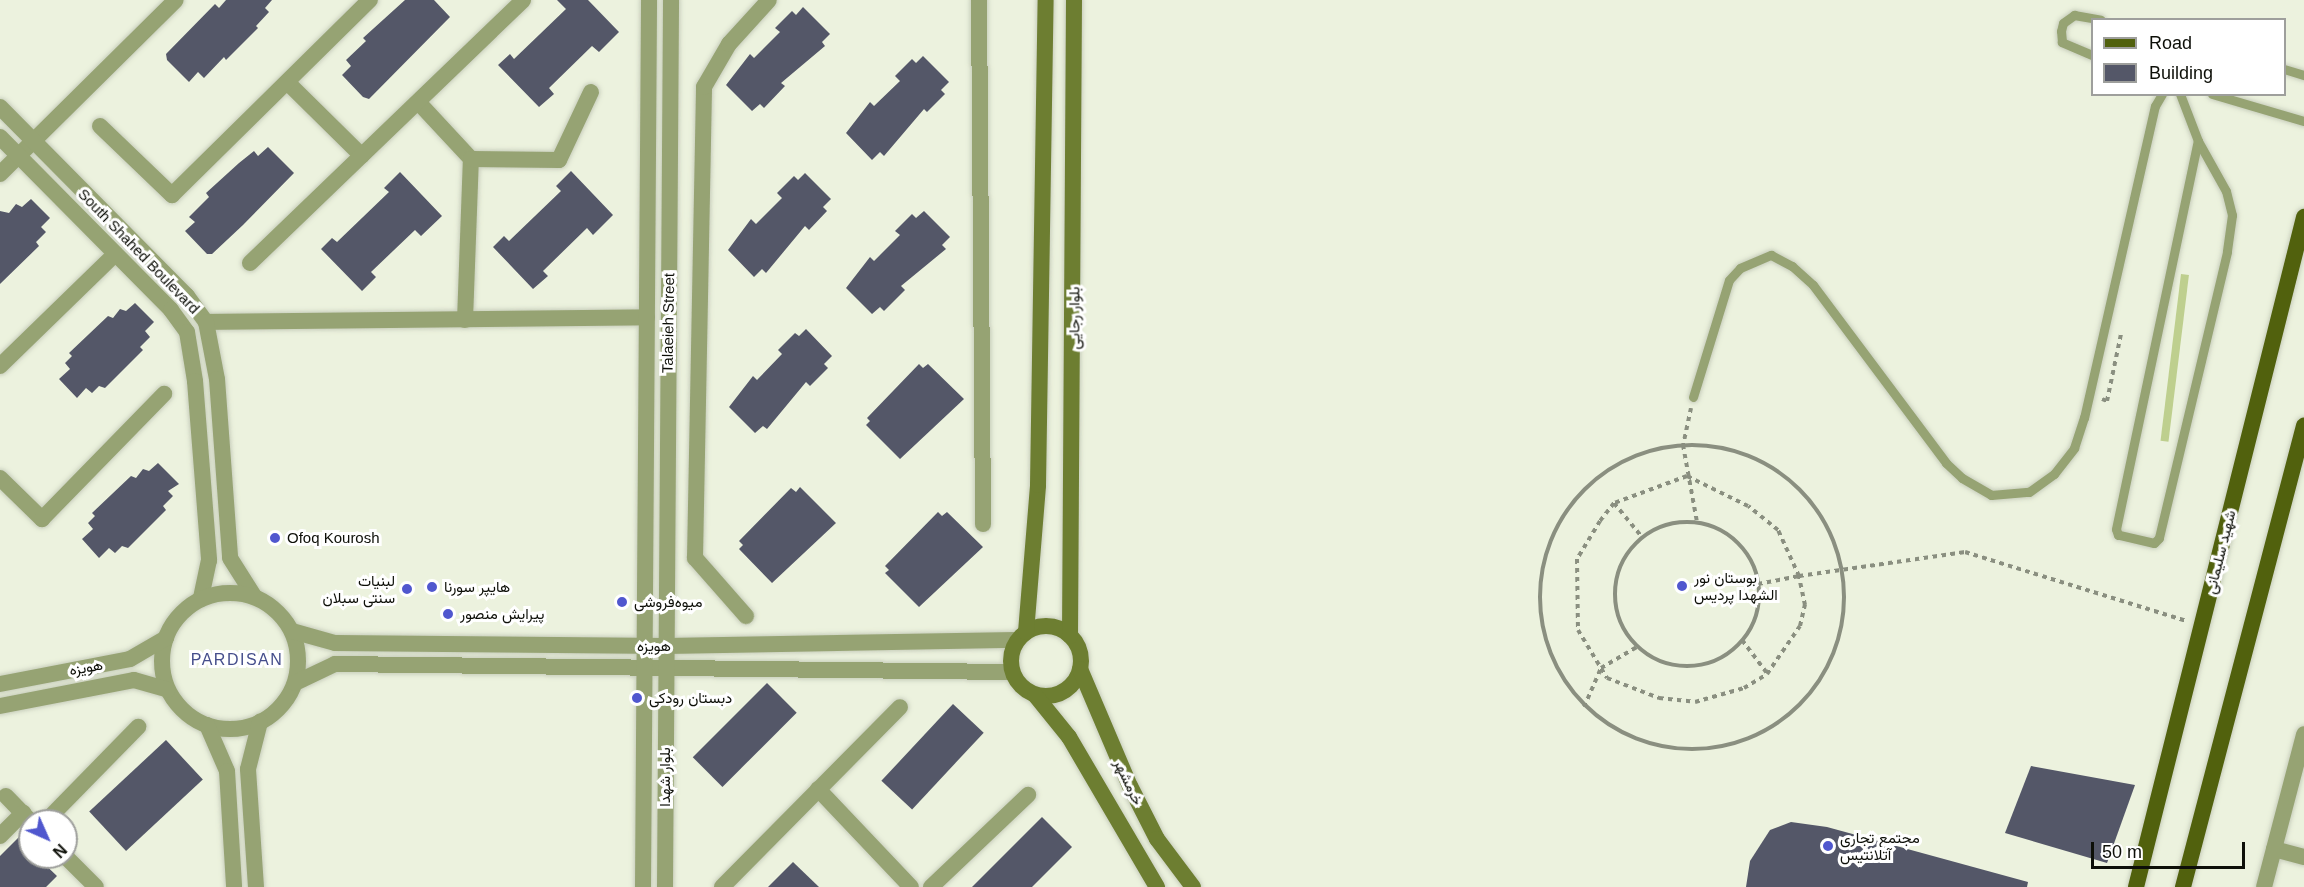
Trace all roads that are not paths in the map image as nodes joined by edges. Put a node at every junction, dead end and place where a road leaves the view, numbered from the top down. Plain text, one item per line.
1 (176, 0) edge
2 (370, 0) edge
3 (649, 0) edge
4 (671, 0) edge
5 (769, 0) edge
6 (979, 0) edge
7 (1046, 0) edge
8 (1074, 0) edge
9 (521, 1) edge
10 (2091, 18) edge
11 (2091, 55) edge
12 (2286, 70) edge
13 (2304, 75) edge
14 (287, 82) junction
15 (591, 92) dead end
16 (2161, 96) edge
17 (2181, 96) edge
18 (2219, 96) edge
19 (419, 103) junction
20 (0, 107) edge
21 (2304, 121) edge
22 (99, 126) dead end
23 (0, 137) edge
24 (33, 141) junction
25 (2199, 141) junction
26 (18, 156) junction
27 (362, 156) junction
28 (471, 159) junction
29 (0, 174) edge
30 (2304, 217) edge
31 (115, 254) junction
32 (250, 263) dead end
33 (668, 315) junction
34 (647, 317) junction
35 (465, 320) junction
36 (206, 322) junction
37 (0, 366) edge
38 (164, 394) dead end
39 (1693, 397) road end
40 (2304, 426) edge
41 (1, 481) edge
42 (983, 524) dead end
43 (254, 596) junction
44 (201, 599) junction
45 (645, 612) junction
46 (666, 615) junction
47 (746, 616) dead end
48 (292, 631) junction
49 (1022, 636) junction
50 (1070, 636) junction
51 (166, 638) junction
52 (645, 646) junction
53 (666, 646) junction
54 (644, 667) junction
55 (666, 667) junction
56 (1080, 669) junction
57 (1012, 672) junction
58 (295, 683) junction
59 (0, 684) edge
60 (168, 690) junction
61 (645, 692) junction
62 (665, 692) junction
63 (1035, 695) junction
64 (0, 706) edge
65 (900, 707) dead end
66 (260, 722) junction
67 (207, 725) junction
68 (138, 727) dead end
69 (2304, 735) edge
70 (818, 789) junction
71 (1028, 795) dead end
72 (6, 796) dead end
73 (19, 809) edge
74 (58, 809) edge
75 (18, 823) edge
76 (0, 836) edge
77 (2274, 849) junction
78 (2304, 857) edge
79 (78, 868) edge
80 (2136, 885) edge
81 (96, 887) edge
82 (234, 887) edge
83 (256, 887) edge
84 (643, 887) edge
85 (665, 887) edge
86 (722, 887) edge
87 (911, 887) edge
88 (931, 887) edge
89 (1158, 887) edge
90 (1192, 887) edge
91 (2184, 887) edge
92 (2264, 887) edge

1 - 24 street
2 - 14 street
3 - 34 street, Talaeieh Street
4 - 33 street, Talaeieh Street
5 - 47 street
6 - 42 street
7 - 49 main road
8 - 50 main road, بلوار رجایی
9 - 19 street
10 - 11 lane
12 - 13 lane
14 - 22 street
14 - 27 street
15 - 28 street
16 - 39 lane
17 - 25 lane
18 - 21 lane
19 - 27 street
19 - 28 street
20 - 24 street, South Shahed Boulevard
23 - 26 street, South Shahed Boulevard
24 - 26 street
24 - 36 street, South Shahed Boulevard
25 - 25 lane
26 - 29 street
26 - 31 street, South Shahed Boulevard
27 - 32 street
28 - 35 street
30 - 80 main road, شهید سلیمانی
31 - 37 street
31 - 44 street, South Shahed Boulevard
33 - 34 street
33 - 46 street, Talaeieh Street
34 - 35 street
34 - 45 street, Talaeieh Street
35 - 36 street
36 - 43 street, South Shahed Boulevard
38 - 41 street
40 - 91 main road
43 - 44 street
43 - 48 street
44 - 51 street
45 - 46 street
45 - 52 street, Talaeieh Street
46 - 53 street, Talaeieh Street
48 - 52 street, هویزه
48 - 58 street
49 - 50 main road
49 - 53 street, هویزه
49 - 57 main road
50 - 56 main road
51 - 59 street, هویزه
51 - 60 street
52 - 53 street, هویزه
52 - 54 street, Talaeieh Street
53 - 55 street, Talaeieh Street
54 - 55 street, هویزه
54 - 58 street, هویزه
54 - 61 street, بلوار شهدا
55 - 57 street, هویزه
55 - 62 street, بلوار شهدا
56 - 63 main road
56 - 90 main road, خرمشهر
57 - 63 main road
58 - 66 street
60 - 64 street, هویزه
60 - 67 street
61 - 62 street
61 - 84 street, بلوار شهدا
62 - 85 street, بلوار شهدا
63 - 89 main road, خرمشهر
65 - 70 street
66 - 67 street
66 - 83 street
67 - 82 street
68 - 74 street
69 - 77 street
70 - 86 street
70 - 87 street
71 - 88 street
72 - 73 street
75 - 76 street
77 - 78 street
77 - 92 street
79 - 81 street

